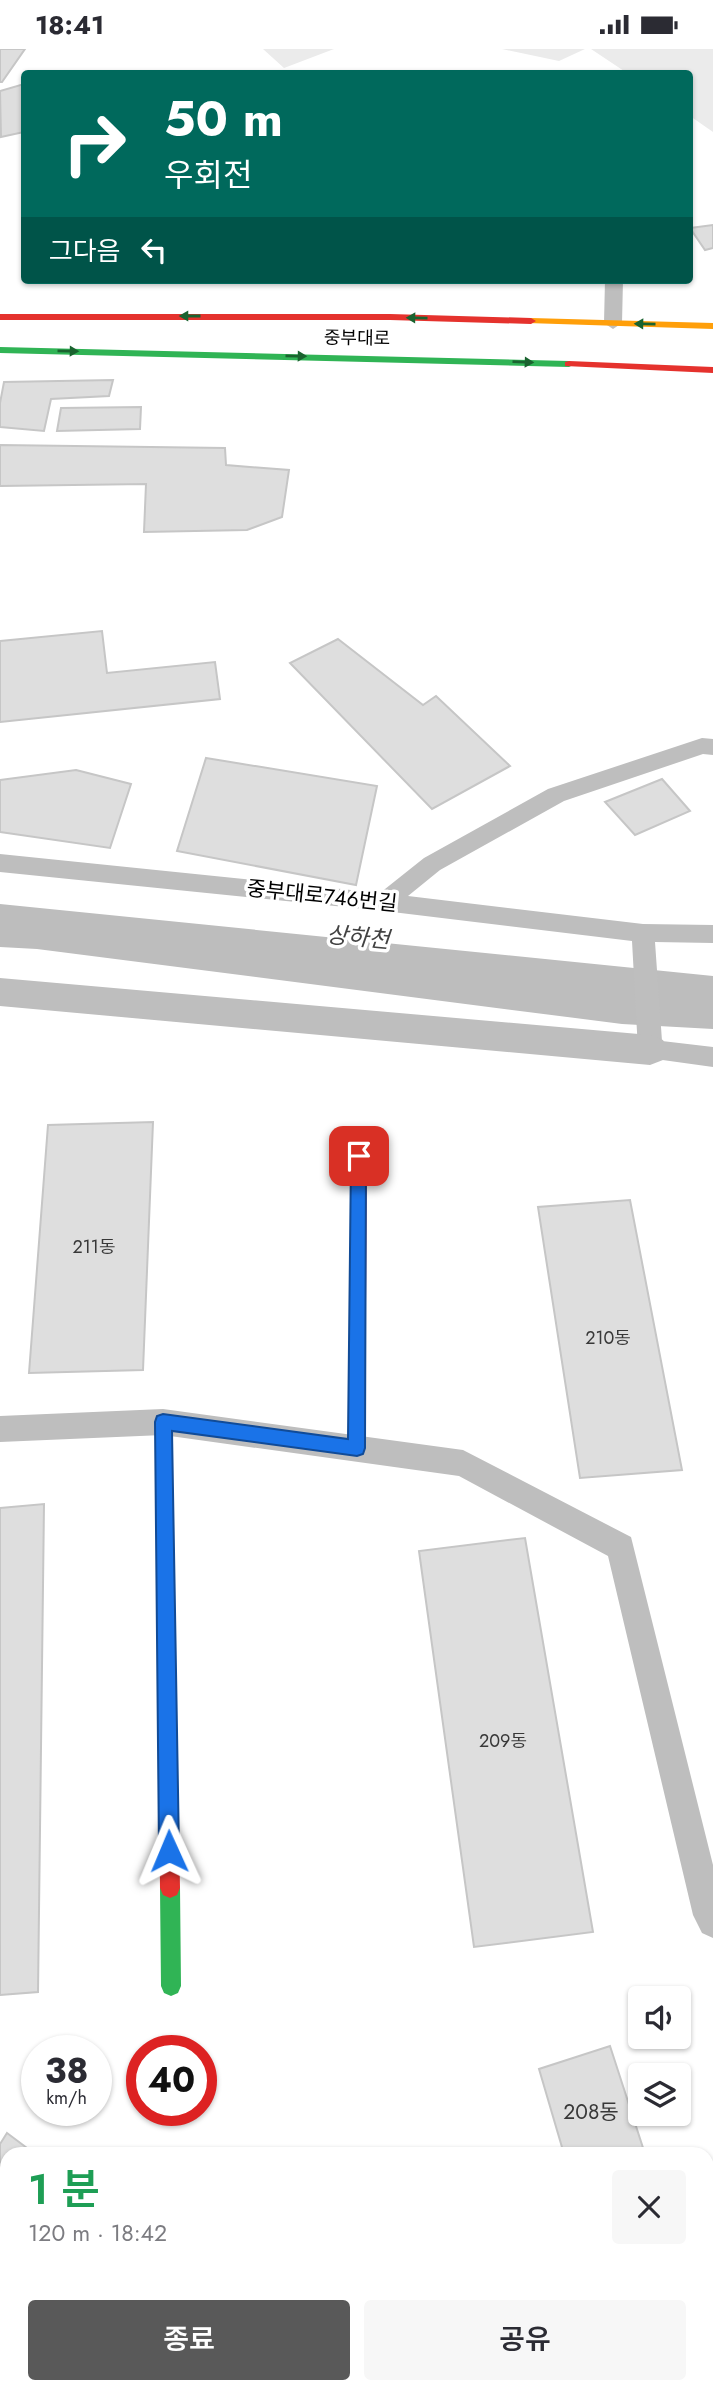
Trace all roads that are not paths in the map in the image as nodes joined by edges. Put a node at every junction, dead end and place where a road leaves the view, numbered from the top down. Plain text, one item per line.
1 (614, 284) edge
2 (0, 317) edge
3 (613, 323) junction
4 (713, 325) edge
5 (0, 350) edge
6 (713, 370) edge
7 (713, 747) edge
8 (0, 863) edge
9 (384, 902) junction
10 (643, 933) junction
11 (713, 934) edge
12 (0, 992) edge
13 (650, 1050) junction
14 (713, 1058) edge
15 (359, 1156) dead end
16 (163, 1422) junction
17 (0, 1429) edge
18 (357, 1448) junction
19 (713, 1922) edge
20 (171, 1986) dead end

1 - 3 lane
3 -> 2 main road, 중부대로
4 -> 3 main road, 중부대로
5 -> 6 main road, 중부대로
7 - 9 lane
8 - 9 lane, 중부대로746번길
9 - 10 lane, 중부대로746번길
10 - 11 lane, 중부대로746번길
10 - 13 lane
12 - 13 street
13 - 14 lane
15 - 18 main road
16 - 17 lane
16 - 18 lane
16 - 20 main road
18 - 19 lane

